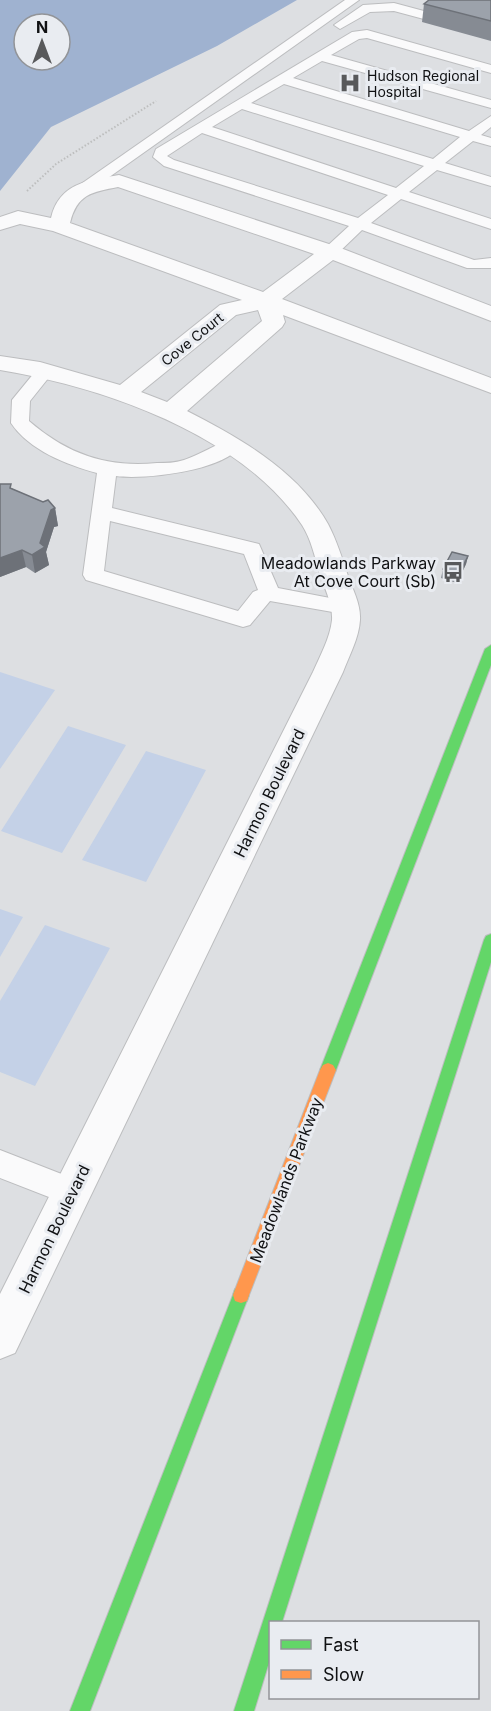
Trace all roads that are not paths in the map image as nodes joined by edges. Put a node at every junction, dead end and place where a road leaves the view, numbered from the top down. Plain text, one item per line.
1 (353, 0) edge
2 (491, 33) edge
3 (320, 56) junction
4 (491, 69) edge
5 (251, 70) junction
6 (282, 79) junction
7 (239, 104) junction
8 (491, 105) edge
9 (491, 120) edge
10 (201, 128) junction
11 (471, 136) junction
12 (491, 142) edge
13 (161, 152) junction
14 (435, 164) junction
15 (119, 181) junction
16 (491, 182) edge
17 (86, 187) junction
18 (398, 194) junction
19 (0, 224) edge
20 (360, 224) junction
21 (491, 224) edge
22 (59, 226) junction
23 (330, 252) junction
24 (491, 263) edge
25 (266, 301) junction
26 (491, 314) edge
27 (0, 363) edge
28 (45, 371) junction
29 (491, 386) edge
30 (125, 393) junction
31 (171, 412) junction
32 (231, 446) junction
33 (107, 471) junction
34 (101, 512) junction
35 (270, 594) junction
36 (344, 606) junction
37 (491, 649) edge
38 (491, 940) edge
39 (0, 1164) edge
40 (72, 1192) junction
41 (0, 1338) edge
42 (273, 1621) edge
43 (269, 1632) edge
44 (80, 1711) edge
45 (244, 1711) edge

1 - 5 lane
2 - 5 lane
3 - 4 lane
3 - 6 lane
3 - 8 lane
5 - 17 lane
6 - 7 lane
6 - 11 lane
7 - 10 lane
7 - 14 lane
9 - 11 lane
10 - 13 lane
10 - 18 lane
11 - 12 lane
11 - 14 lane
13 - 15 lane
13 - 20 lane
14 - 16 lane
14 - 18 lane
15 - 17 street
15 - 23 street
17 - 22 street
18 - 20 lane
18 - 21 lane
19 - 22 street
20 - 23 lane
20 - 24 lane
22 - 25 street
23 - 25 street, Cove Court
23 - 26 street
25 - 29 street
25 - 30 street, Cove Court
25 - 31 street
27 - 28 street, Harmon Boulevard
28 - 30 street, Harmon Boulevard
28 - 33 lane
30 - 31 street, Harmon Boulevard
31 - 32 street, Harmon Boulevard
32 - 33 lane
32 - 36 street, Harmon Boulevard
33 - 34 lane
34 - 35 lane
34 - 35 lane
35 - 36 lane
36 - 40 street, Harmon Boulevard
37 - 44 main road, Meadowlands Parkway
38 - 42 main road
39 - 40 lane
40 - 41 street, Harmon Boulevard
43 - 45 main road

